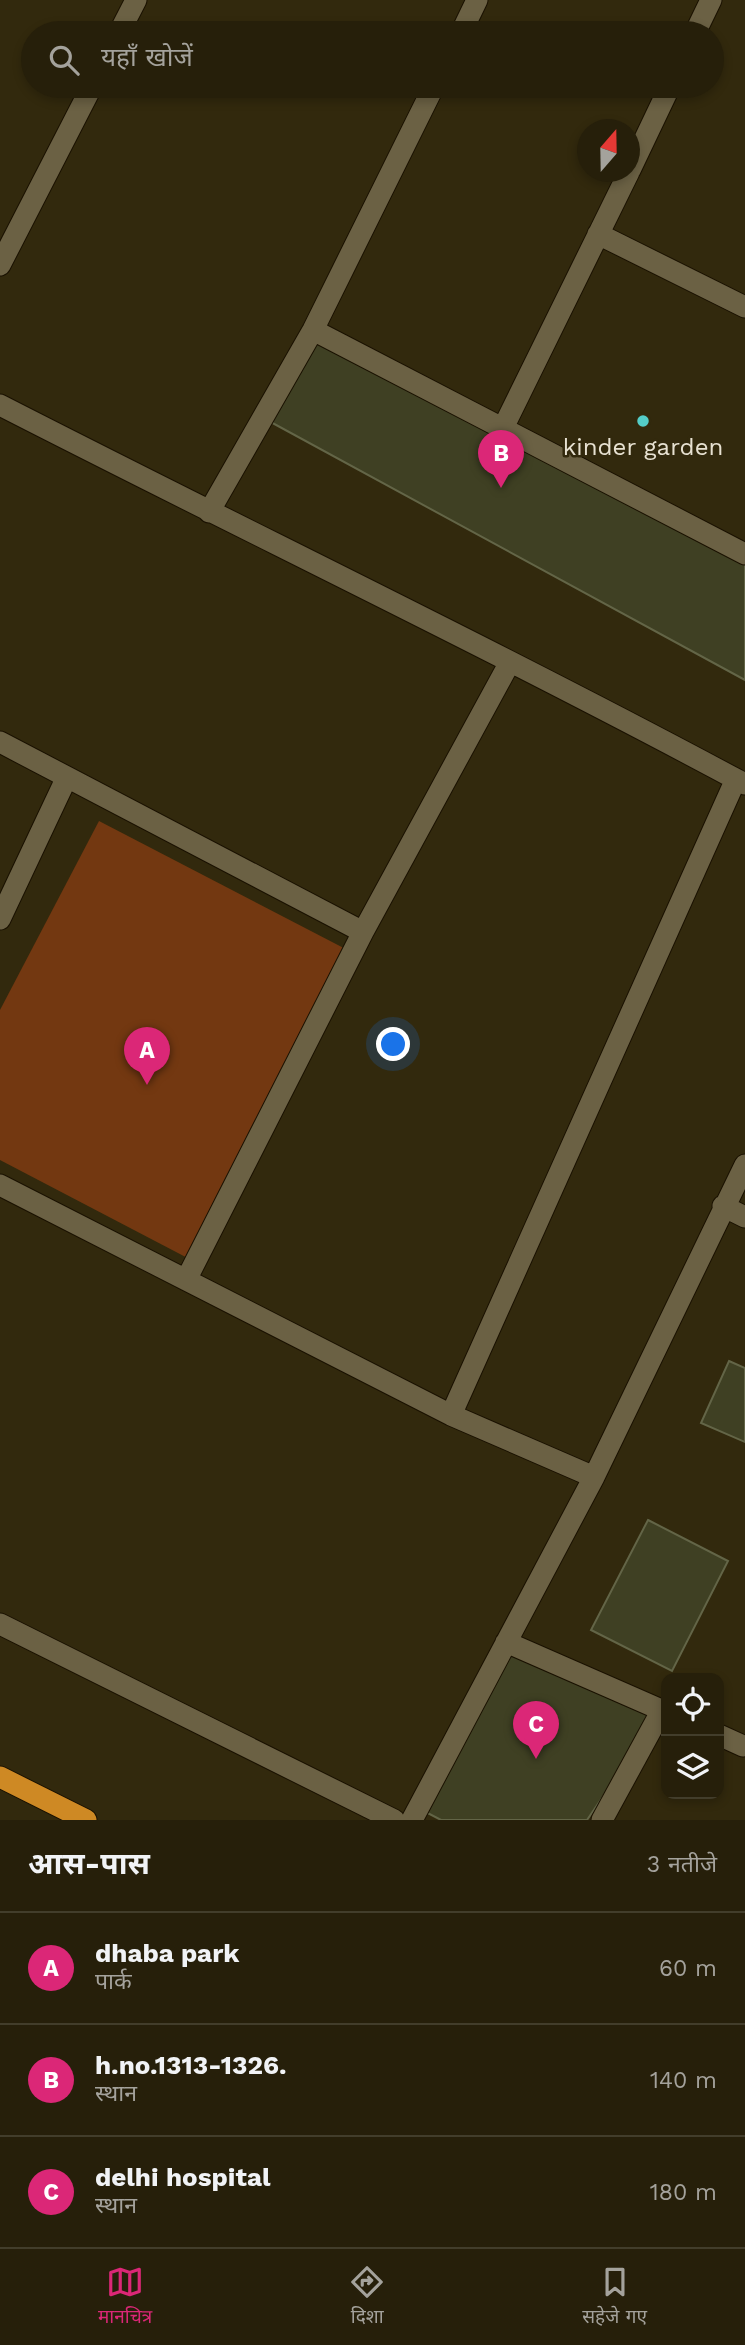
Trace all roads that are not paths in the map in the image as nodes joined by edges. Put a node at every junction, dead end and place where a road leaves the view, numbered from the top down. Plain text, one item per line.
1 (136, 0) edge
2 (477, 0) edge
3 (711, 0) edge
4 (125, 21) edge
5 (467, 21) edge
6 (701, 21) edge
7 (86, 98) edge
8 (428, 98) edge
9 (664, 98) edge
10 (640, 148) edge
11 (624, 182) edge
12 (598, 234) junction
13 (0, 265) edge
14 (745, 307) edge
15 (313, 330) junction
16 (0, 405) edge
17 (503, 428) junction
18 (209, 512) junction
19 (745, 554) edge
20 (510, 662) junction
21 (0, 742) edge
22 (66, 779) junction
23 (741, 781) edge
24 (0, 919) edge
25 (363, 932) junction
26 (745, 1165) edge
27 (0, 1185) edge
28 (723, 1206) junction
29 (745, 1217) edge
30 (186, 1280) junction
31 (451, 1415) junction
32 (594, 1477) junction
33 (0, 1623) edge
34 (506, 1642) junction
35 (661, 1710) edge
36 (661, 1716) edge
37 (721, 1736) edge
38 (743, 1746) dead end
39 (0, 1777) edge
40 (86, 1820) edge
41 (394, 1820) edge
42 (412, 1820) edge
43 (602, 1820) edge

1 - 4 street
2 - 5 street
3 - 6 street
7 - 13 street
8 - 15 street
9 - 10 street
11 - 12 street
12 - 14 street
12 - 17 street
15 - 17 street
15 - 18 street
16 - 18 street
17 - 19 street
18 - 20 street
20 - 23 street
20 - 25 street
21 - 22 street
22 - 24 street
22 - 25 street
23 - 31 street
25 - 30 street
26 - 28 street
27 - 30 street
28 - 29 street
28 - 32 street
30 - 31 street
31 - 32 street
32 - 34 street
33 - 41 street
34 - 35 street
34 - 42 street
36 - 43 street
37 - 38 street
39 - 40 highway

